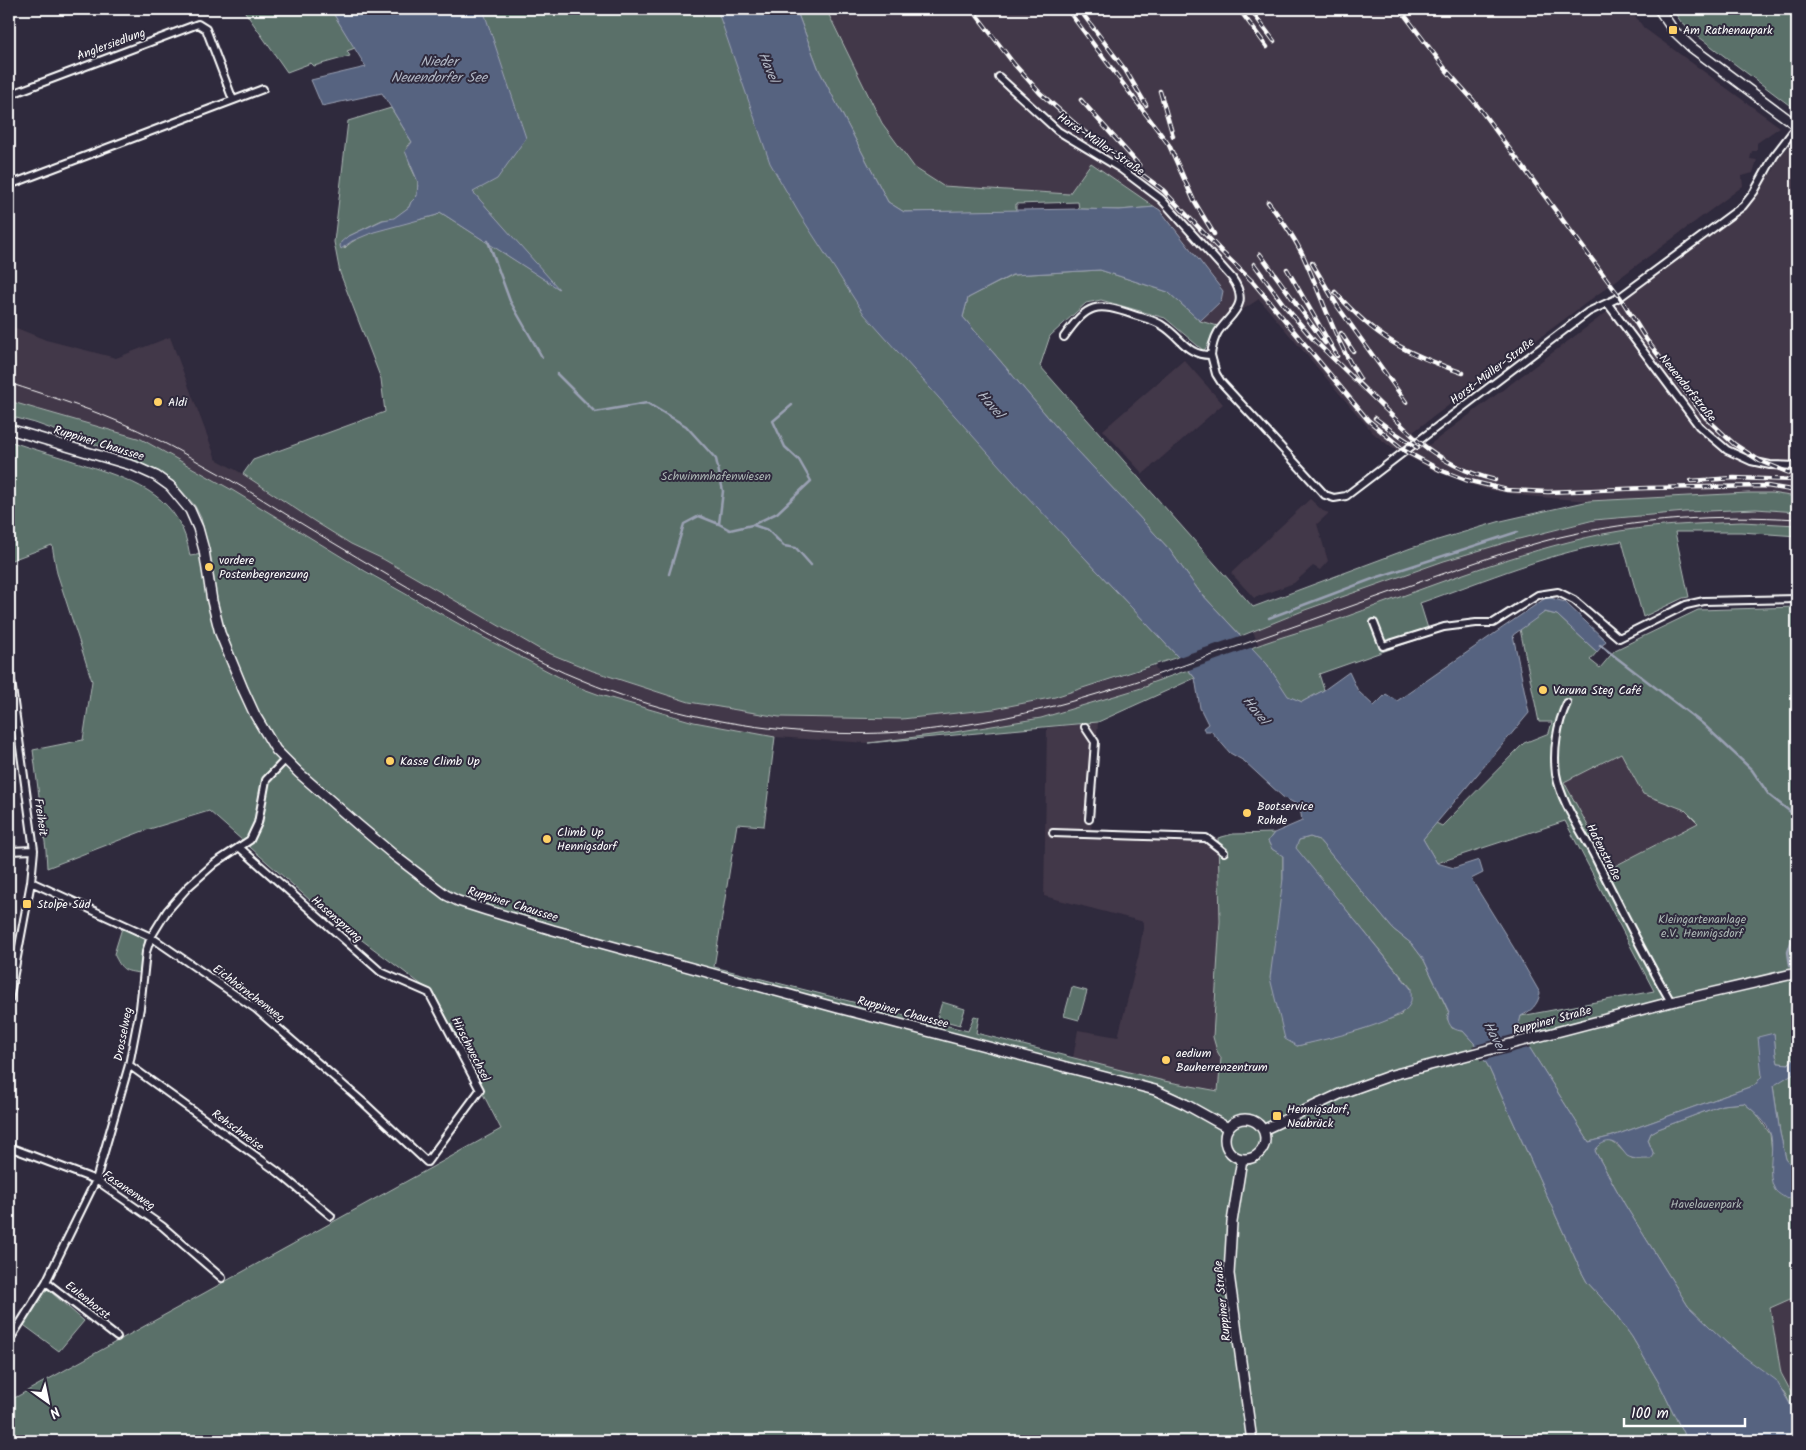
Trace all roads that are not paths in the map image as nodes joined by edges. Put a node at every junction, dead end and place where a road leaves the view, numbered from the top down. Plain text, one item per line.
1 (1659, 9) edge
2 (998, 77) dead end
3 (263, 89) dead end
4 (9, 95) edge
5 (233, 100) junction
6 (1797, 126) edge
7 (9, 186) edge
8 (1608, 304) junction
9 (1064, 337) dead end
10 (1211, 355) junction
11 (9, 429) edge
12 (1797, 466) edge
13 (1797, 598) edge
14 (1374, 624) dead end
15 (9, 666) edge
16 (1567, 703) dead end
17 (1085, 727) dead end
18 (284, 760) junction
19 (1089, 819) dead end
20 (1053, 833) dead end
21 (240, 848) junction
22 (34, 850) junction
23 (9, 851) edge
24 (1224, 852) dead end
25 (31, 882) junction
26 (150, 937) junction
27 (1797, 973) edge
28 (429, 993) joint
29 (9, 1000) edge
30 (1671, 1002) junction
31 (129, 1065) junction
32 (1228, 1128) junction
33 (1263, 1130) junction
34 (9, 1147) edge
35 (1242, 1159) junction
36 (427, 1162) joint
37 (96, 1180) junction
38 (331, 1216) dead end
39 (222, 1278) dead end
40 (46, 1282) junction
41 (116, 1336) dead end
42 (9, 1341) edge
43 (1252, 1441) edge

1 - 6 main road
2 - 10 street, Horst-Müller-Straße
3 - 5 street
4 - 5 street, Anglersiedlung
5 - 7 street
6 - 8 street, Horst-Müller-Straße
8 - 10 street, Horst-Müller-Straße
8 - 12 street, Neuendorfstraße
9 - 10 street
11 - 18 main road, Ruppiner Chaussee
13 - 14 street
15 - 22 street, Freiheit
16 - 30 street, Hafenstraße
17 - 19 street
18 - 21 street, Drosselweg
18 - 32 main road, Ruppiner Chaussee
20 - 24 street
21 - 26 street, Drosselweg
21 - 28 street, Hasensprung
22 - 23 street
22 - 25 street, Freiheit
25 - 26 street, Eichhörnchenweg
25 - 29 street, Freiheit
26 - 31 street, Drosselweg
26 - 36 street, Eichhörnchenweg
27 - 30 main road, Ruppiner Straße
28 - 36 street, Hirschwechsel
30 - 33 main road, Ruppiner Straße
31 - 37 street, Drosselweg
31 - 38 street, Rehschneise
32 - 33 main road
32 - 35 main road
33 - 35 main road
34 - 37 street, Fasanenweg
35 - 43 main road, Ruppiner Straße
37 - 39 street, Fasanenweg
37 - 40 street, Drosselweg
40 - 41 street, Eulenhorst
40 - 42 street, Drosselweg

